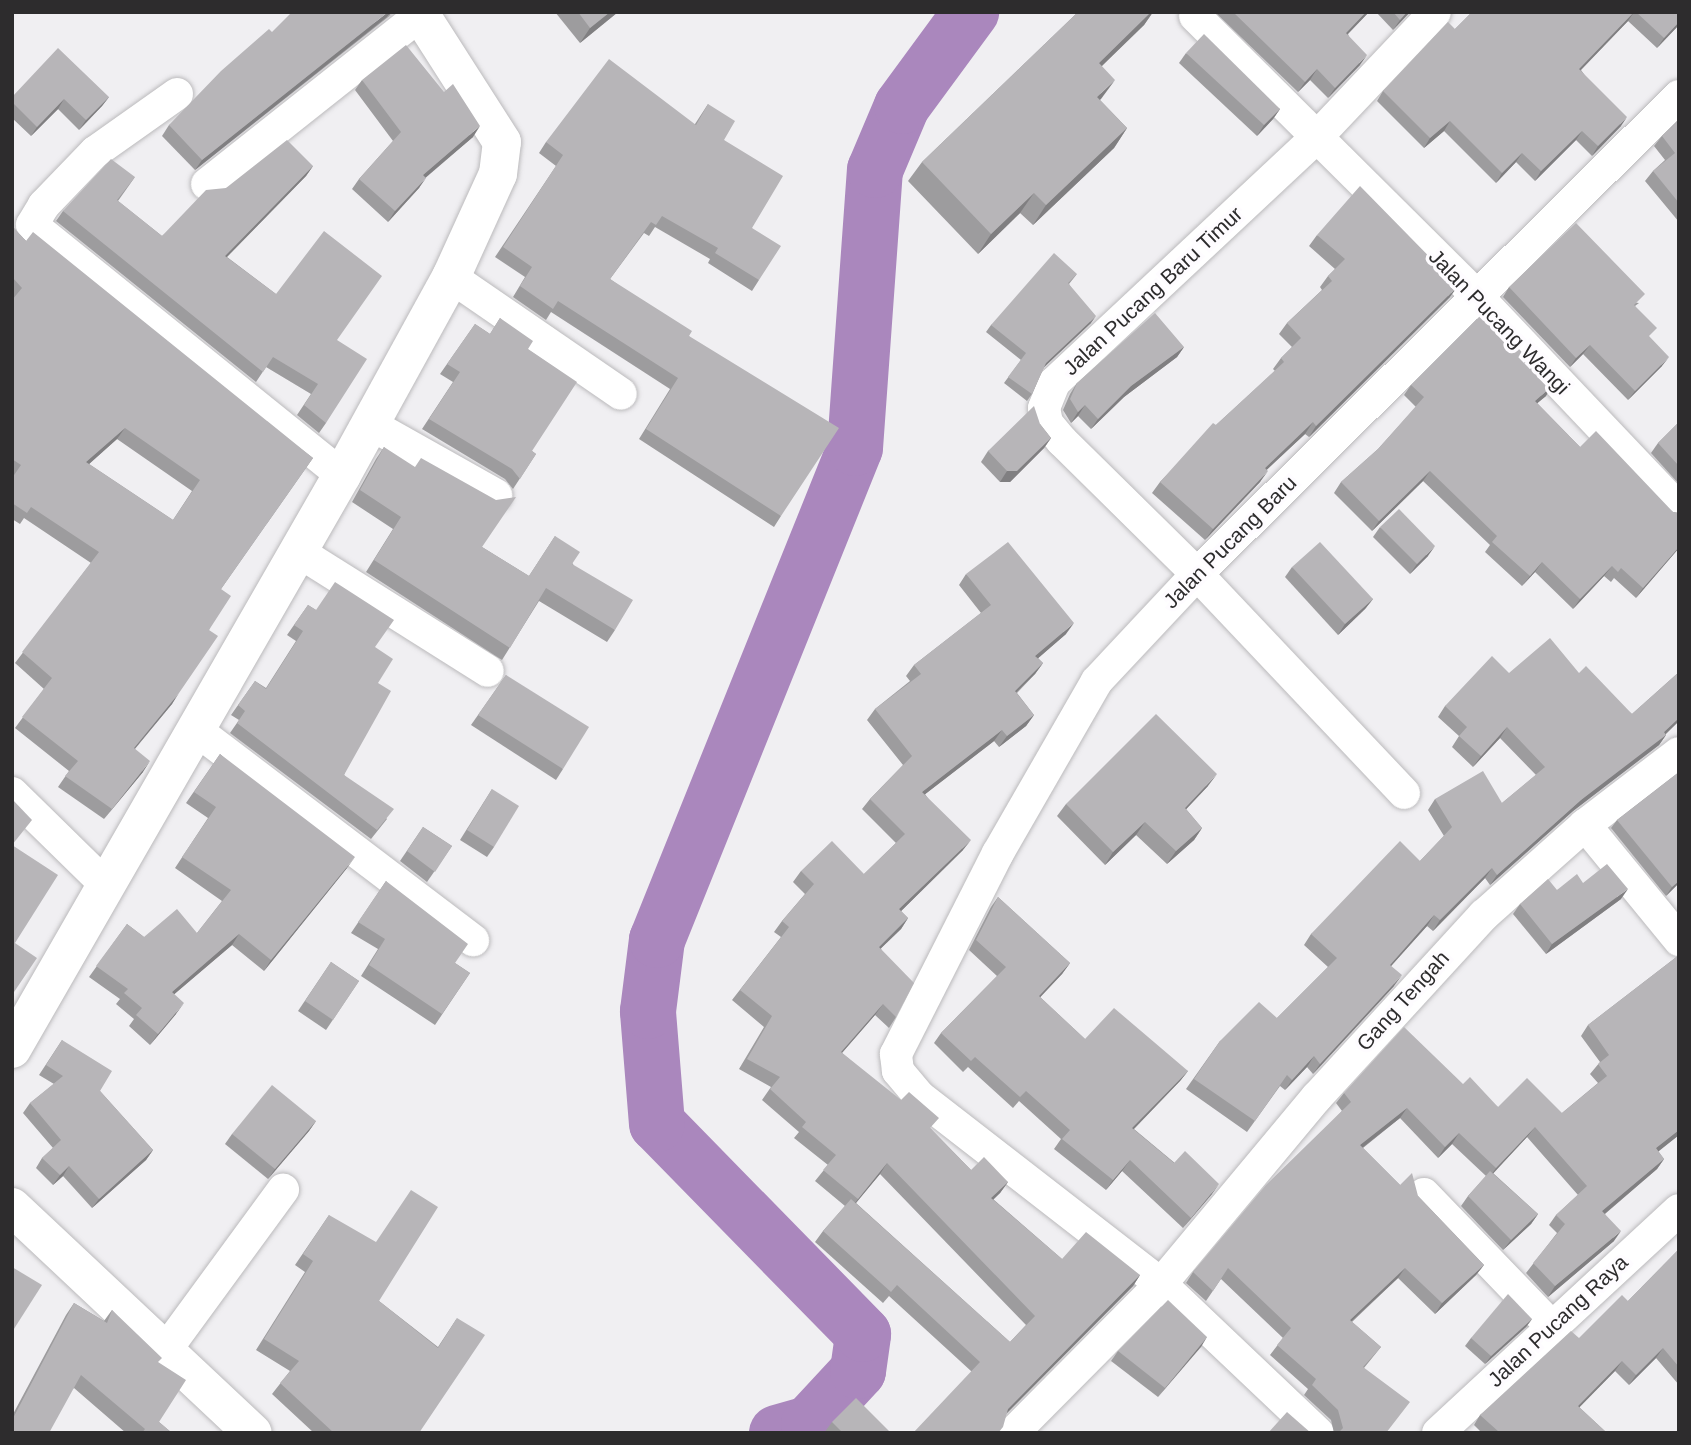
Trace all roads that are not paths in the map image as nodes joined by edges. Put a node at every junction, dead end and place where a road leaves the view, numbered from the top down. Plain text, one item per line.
1 (1435, 12) edge
2 (421, 13) edge
3 (1195, 16) dead end
4 (177, 94) dead end
5 (1679, 96) edge
6 (1316, 138) junction
7 (207, 184) dead end
8 (22, 217) edge
9 (451, 276) junction
10 (1478, 297) junction
11 (621, 394) dead end
12 (370, 424) junction
13 (342, 475) junction
14 (496, 495) dead end
15 (1679, 509) edge
16 (299, 552) junction
17 (1197, 574) junction
18 (488, 671) dead end
19 (196, 730) junction
20 (1679, 753) edge
21 (12, 793) edge
22 (1404, 793) dead end
23 (1585, 825) junction
24 (106, 885) junction
25 (472, 940) dead end
26 (1679, 940) edge
27 (12, 1049) edge
28 (282, 1190) dead end
29 (1424, 1194) dead end
30 (12, 1207) edge
31 (1679, 1210) edge
32 (1161, 1284) junction
33 (1551, 1326) junction
34 (165, 1351) junction
35 (253, 1433) edge
36 (1013, 1433) edge
37 (1318, 1433) edge
38 (1438, 1433) edge

1 - 6 street
2 - 7 street
2 - 9 main road
3 - 6 street, Jalan Pucang Wangi
4 - 8 street
5 - 10 street, Jalan Pucang Baru
6 - 10 street, Jalan Pucang Wangi
6 - 17 street, Jalan Pucang Baru Timur
8 - 13 street
9 - 11 street
9 - 12 main road
10 - 15 street, Jalan Pucang Wangi
10 - 17 street, Jalan Pucang Baru
12 - 13 main road
12 - 14 street
13 - 16 main road
16 - 18 street
16 - 19 main road
17 - 22 street
17 - 32 street, Jalan Pucang Baru
19 - 24 main road
19 - 25 street
20 - 23 street, Gang Tengah
21 - 24 street
23 - 26 street
23 - 32 street, Gang Tengah
24 - 27 main road
28 - 34 street
29 - 33 street
30 - 34 main road
31 - 33 street, Jalan Pucang Raya
32 - 36 street, Gang Tengah
32 - 37 street
33 - 38 street, Jalan Pucang Raya
34 - 35 main road

